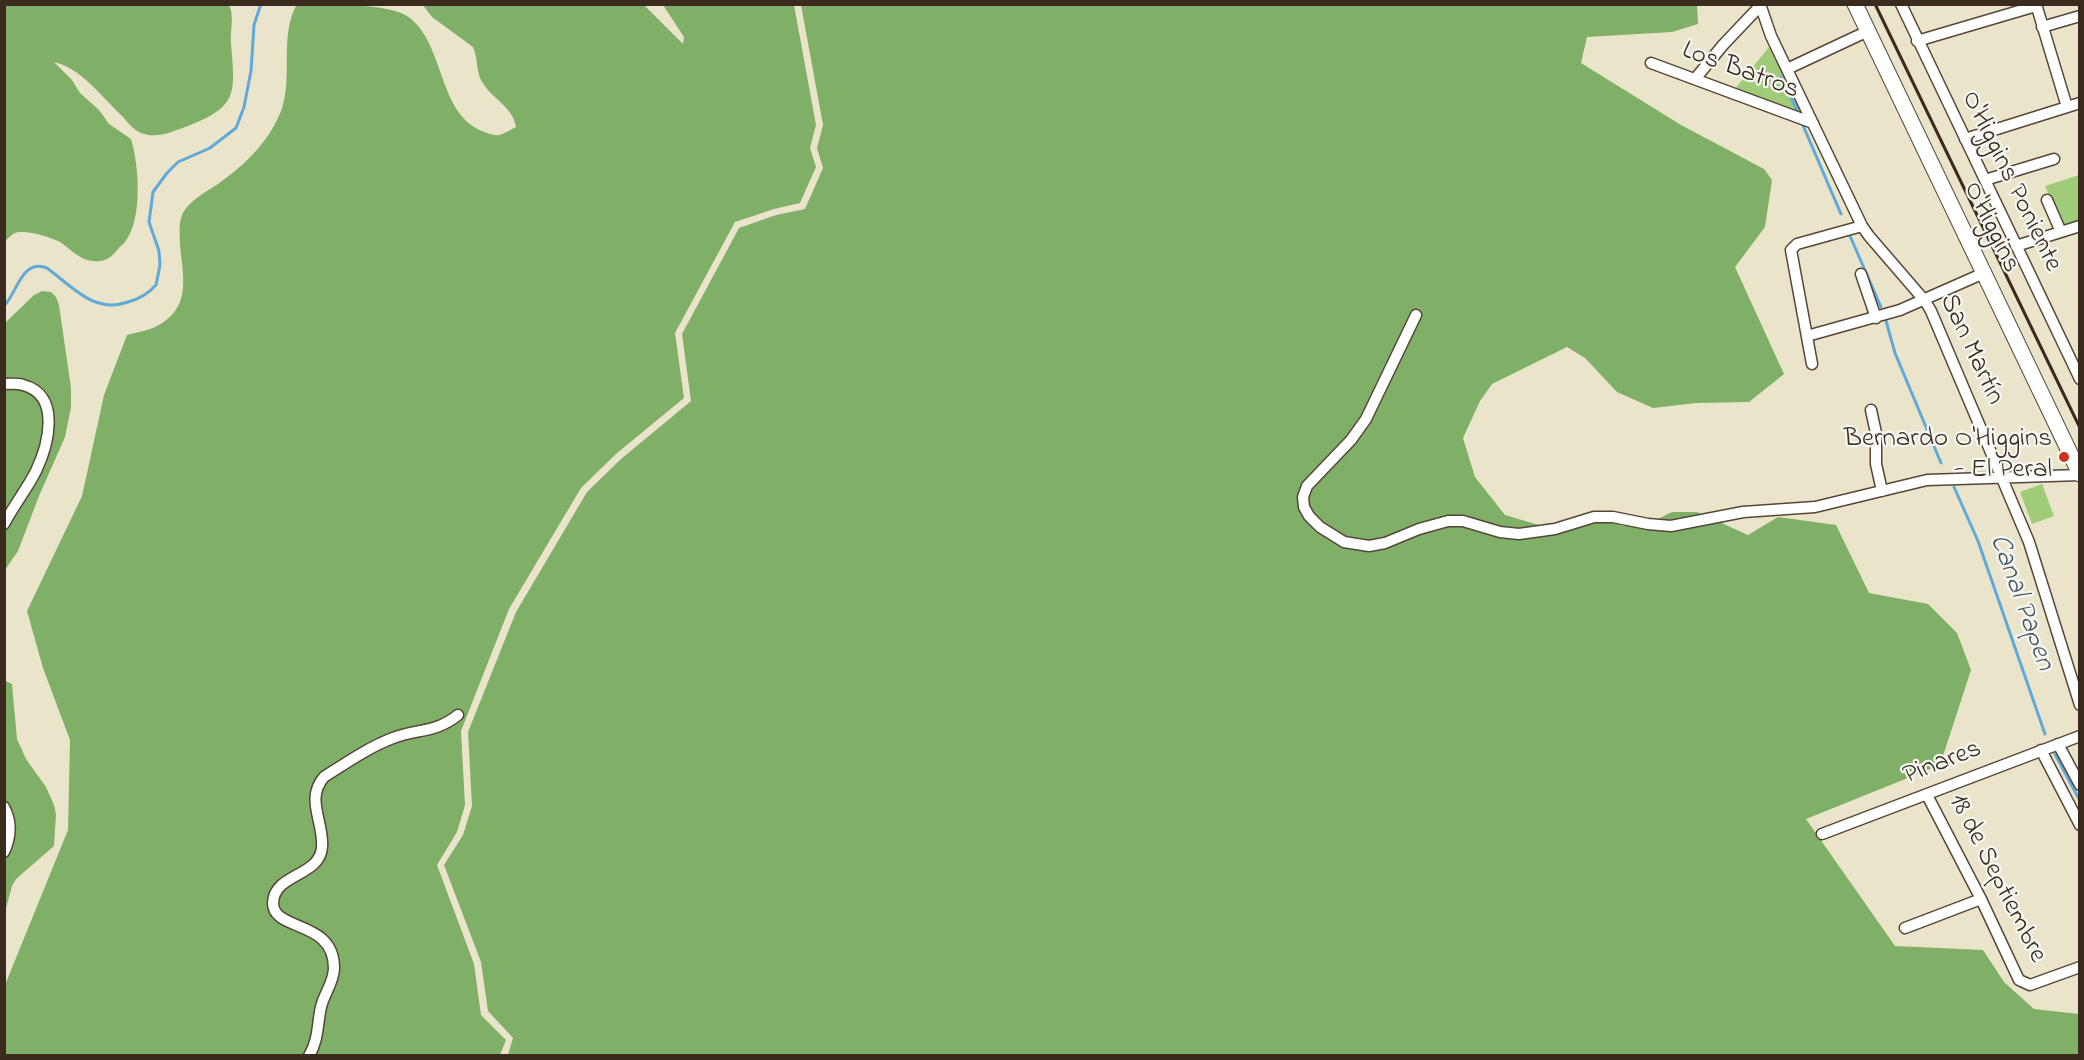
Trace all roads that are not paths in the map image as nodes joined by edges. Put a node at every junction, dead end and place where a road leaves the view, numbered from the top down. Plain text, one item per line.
1 (1855, 4) edge
2 (1901, 4) edge
3 (1760, 5) edge
4 (2036, 5) edge
5 (2079, 16) edge
6 (2042, 27) junction
7 (1868, 31) junction
8 (1917, 41) junction
9 (1651, 63) dead end
10 (1787, 69) junction
11 (1695, 79) junction
12 (2079, 103) edge
13 (2067, 107) junction
14 (1813, 123) junction
15 (1965, 139) junction
16 (2054, 159) dead end
17 (1984, 180) junction
18 (2047, 200) dead end
19 (1862, 226) junction
20 (2079, 226) edge
21 (2061, 232) junction
22 (2016, 246) junction
23 (1984, 273) junction
24 (1861, 274) dead end
25 (1925, 301) junction
26 (1416, 315) dead end
27 (1876, 318) junction
28 (1807, 336) junction
29 (1812, 364) dead end
30 (2079, 379) edge
31 (4, 384) edge
32 (1871, 410) dead end
33 (2079, 475) edge
34 (2003, 477) junction
35 (1882, 491) junction
36 (4, 524) edge
37 (2079, 705) edge
38 (458, 715) dead end
39 (2079, 736) edge
40 (2058, 744) junction
41 (2041, 750) junction
42 (2079, 785) edge
43 (1927, 795) junction
44 (4, 807) edge
45 (2079, 825) edge
46 (1822, 834) dead end
47 (4, 852) edge
48 (1981, 899) junction
49 (1905, 928) dead end
50 (2079, 968) edge
51 (309, 1056) edge

1 - 7 street, O'Higgins
2 - 8 street, O'Higgins Poniente
3 - 10 street, San Martín
3 - 11 street
4 - 6 street
4 - 8 street
5 - 6 street
6 - 13 street
7 - 10 street
7 - 23 street, O'Higgins
8 - 15 street, O'Higgins Poniente
9 - 11 street, Los Batros
10 - 14 street, San Martín
11 - 14 street, Los Batros
12 - 13 street
13 - 15 street
14 - 19 street, San Martín
15 - 17 street, O'Higgins Poniente
16 - 17 street
17 - 22 street, O'Higgins Poniente
18 - 21 street
19 - 25 street, San Martín
19 - 28 street
20 - 21 street
21 - 22 street
22 - 30 street, O'Higgins Poniente
23 - 25 street
23 - 33 street, O'Higgins
24 - 27 street
25 - 27 street
25 - 34 street, San Martín
26 - 35 street
27 - 28 street
28 - 29 street
31 - 36 street
32 - 35 street
33 - 34 street
34 - 35 street
34 - 37 street, San Martín
38 - 51 street
39 - 40 street, Pinares
40 - 41 street, Pinares
40 - 42 street
41 - 43 street, Pinares
41 - 45 street
43 - 46 street, Pinares
43 - 48 street, 18 de Septiembre
44 - 47 street
48 - 49 street
48 - 50 street, 18 de Septiembre

